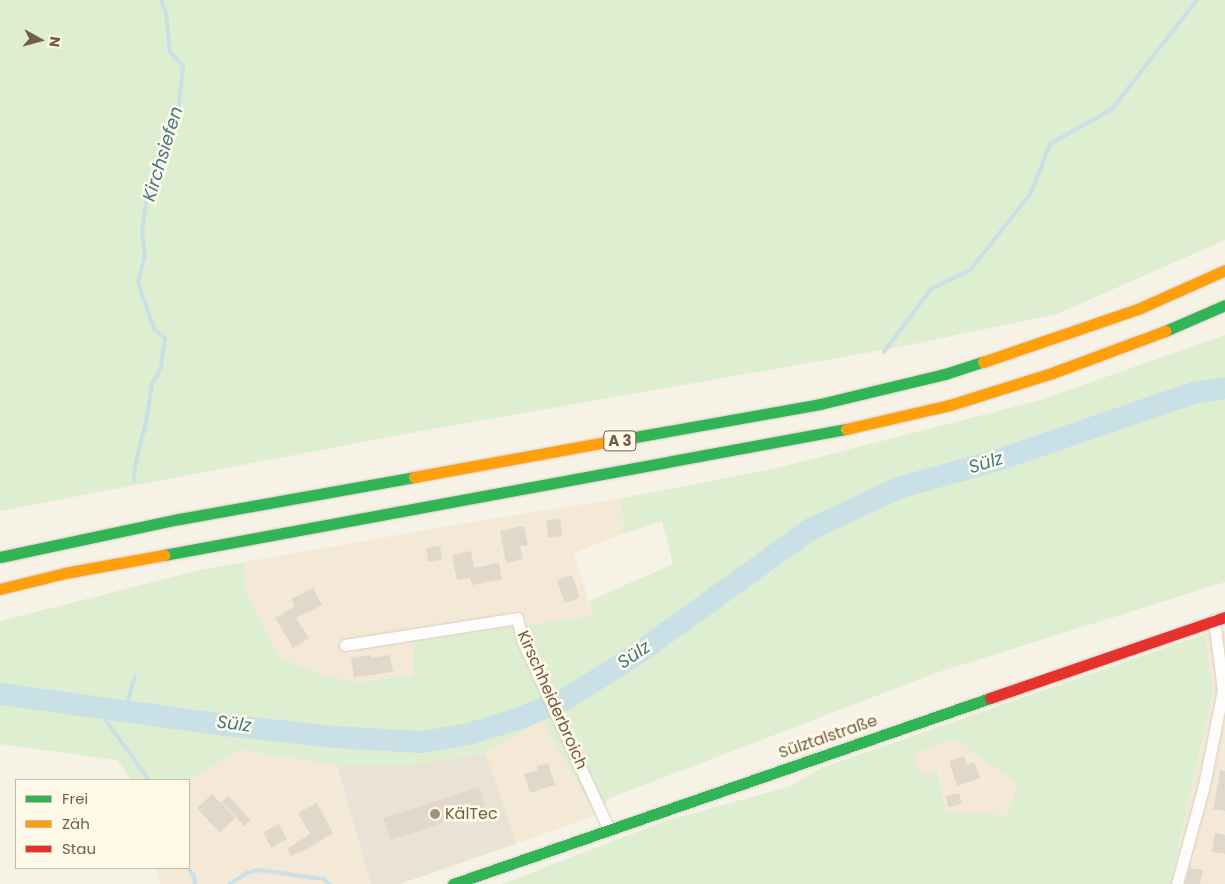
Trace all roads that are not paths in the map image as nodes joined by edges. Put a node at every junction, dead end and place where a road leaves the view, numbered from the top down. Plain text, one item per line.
1 (1225, 270) edge
2 (1225, 305) edge
3 (0, 557) edge
4 (0, 589) edge
5 (1220, 619) edge
6 (345, 645) dead end
7 (609, 830) junction
8 (453, 884) edge
9 (1177, 884) edge

1 - 3 main road, A 3
2 - 4 main road, A 3
5 - 7 main road, Sülztalstraße
5 - 9 street, Sülztalstraße
6 - 7 street, Kirschheiderbroich
7 - 8 main road, Sülztalstraße

